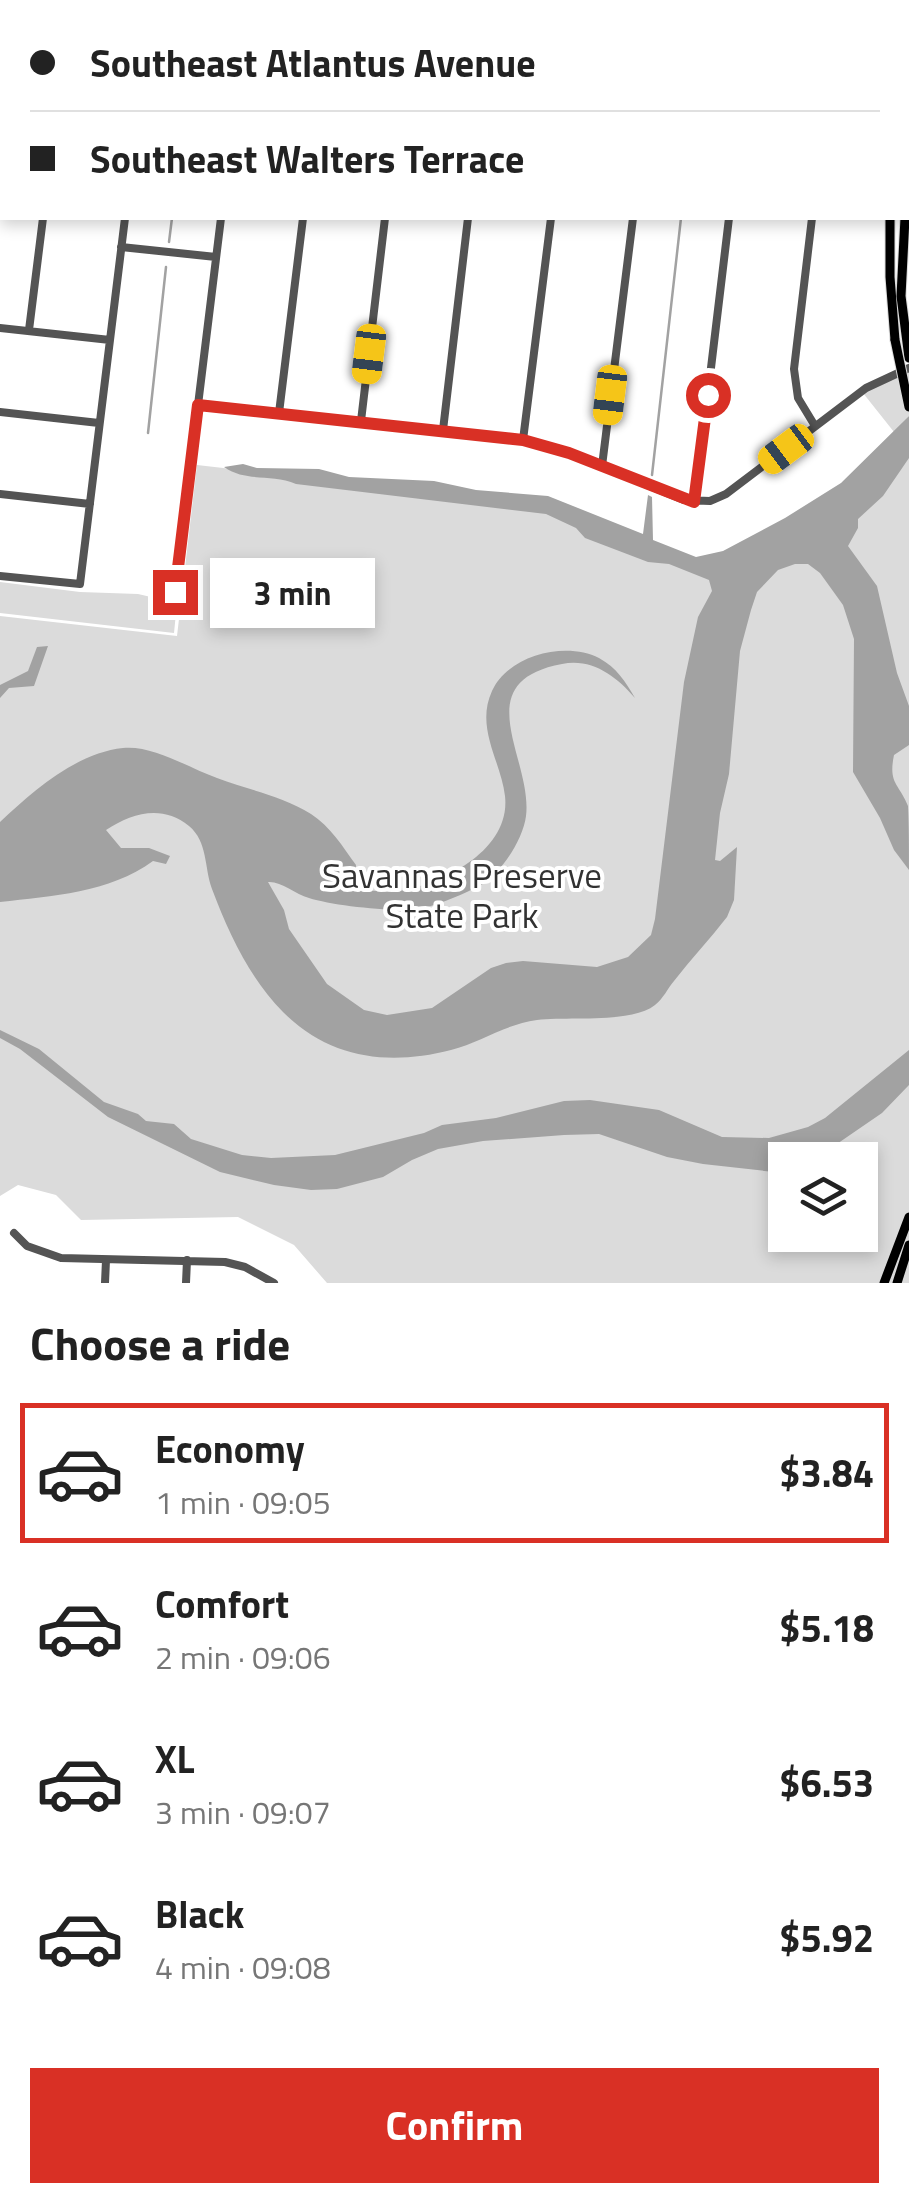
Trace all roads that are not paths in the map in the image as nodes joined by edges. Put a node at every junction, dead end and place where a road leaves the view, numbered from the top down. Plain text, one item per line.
1 (43, 220) edge
2 (125, 220) edge
3 (221, 220) edge
4 (303, 220) edge
5 (385, 220) edge
6 (468, 220) edge
7 (551, 220) edge
8 (633, 220) edge
9 (729, 220) edge
10 (812, 220) edge
11 (890, 220) edge
12 (905, 220) edge
13 (121, 246) junction
14 (216, 258) junction
15 (0, 328) edge
16 (29, 330) junction
17 (900, 339) junction
18 (110, 340) junction
19 (909, 358) edge
20 (909, 368) edge
21 (198, 405) junction
22 (909, 407) edge
23 (0, 412) edge
24 (279, 413) junction
25 (361, 422) junction
26 (99, 423) junction
27 (815, 426) junction
28 (443, 430) junction
29 (523, 440) junction
30 (602, 466) junction
31 (0, 494) edge
32 (694, 502) junction
33 (90, 504) junction
34 (0, 576) edge
35 (175, 592) dead end
36 (909, 1217) edge
37 (14, 1233) dead end
38 (909, 1245) edge
39 (106, 1260) junction
40 (186, 1260) junction
41 (105, 1283) edge
42 (186, 1283) edge
43 (274, 1283) edge
44 (884, 1283) edge
45 (897, 1283) edge

1 - 16 street
2 - 13 street
3 - 14 street
4 - 24 street
5 - 25 street
6 - 28 street
7 - 29 street
8 - 30 street
9 - 32 street
10 - 27 street
11 - 17 main road
12 - 17 main road
13 - 14 street
13 - 18 street
14 - 21 street
15 - 16 street
16 - 18 street
17 - 19 main road
17 - 22 main road, bridge
18 - 26 street
20 - 27 street
21 - 24 street
21 - 35 street
23 - 26 street
24 - 25 street
25 - 28 street
26 - 33 street
27 - 32 street
28 - 29 street
29 - 30 street
30 - 32 street
31 - 33 street
33 - 34 street
36 - 44 main road
37 - 39 street
38 - 45 main road
39 - 40 street
39 - 41 street
40 - 42 street
40 - 43 street

